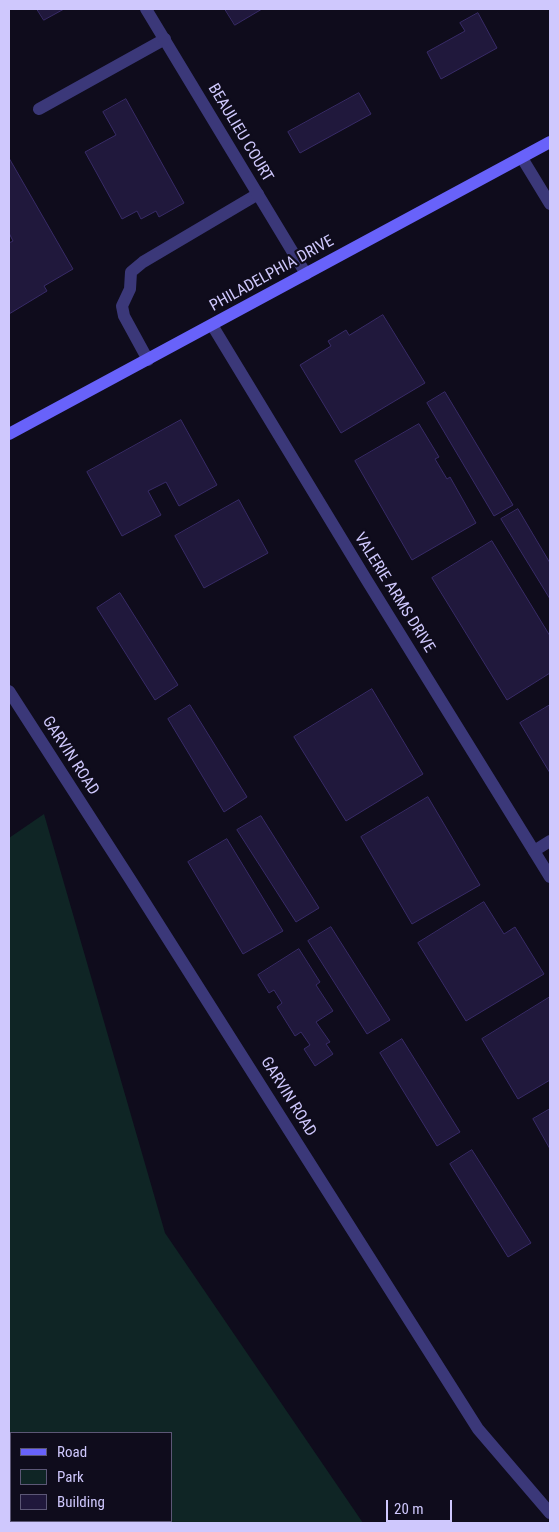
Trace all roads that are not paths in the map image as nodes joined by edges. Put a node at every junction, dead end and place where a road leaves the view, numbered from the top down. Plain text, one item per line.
1 (146, 9) edge
2 (164, 39) junction
3 (39, 109) dead end
4 (550, 142) edge
5 (522, 158) junction
6 (258, 194) junction
7 (550, 204) edge
8 (306, 274) junction
9 (212, 325) junction
10 (148, 360) junction
11 (9, 434) edge
12 (9, 691) edge
13 (550, 841) edge
14 (534, 851) junction
15 (550, 877) edge
16 (550, 1513) edge

1 - 2 street, BEAULIEU COURT
2 - 3 street
2 - 6 street, BEAULIEU COURT
4 - 5 main road, PHILADELPHIA DRIVE
5 - 7 street
5 - 8 main road, PHILADELPHIA DRIVE
6 - 8 street, BEAULIEU COURT
6 - 10 street
8 - 9 main road, PHILADELPHIA DRIVE
9 - 10 main road, PHILADELPHIA DRIVE
9 - 14 street, VALERIE ARMS DRIVE
10 - 11 main road, PHILADELPHIA DRIVE
12 - 16 street, GARVIN ROAD
13 - 14 street
14 - 15 street, VALERIE ARMS DRIVE

